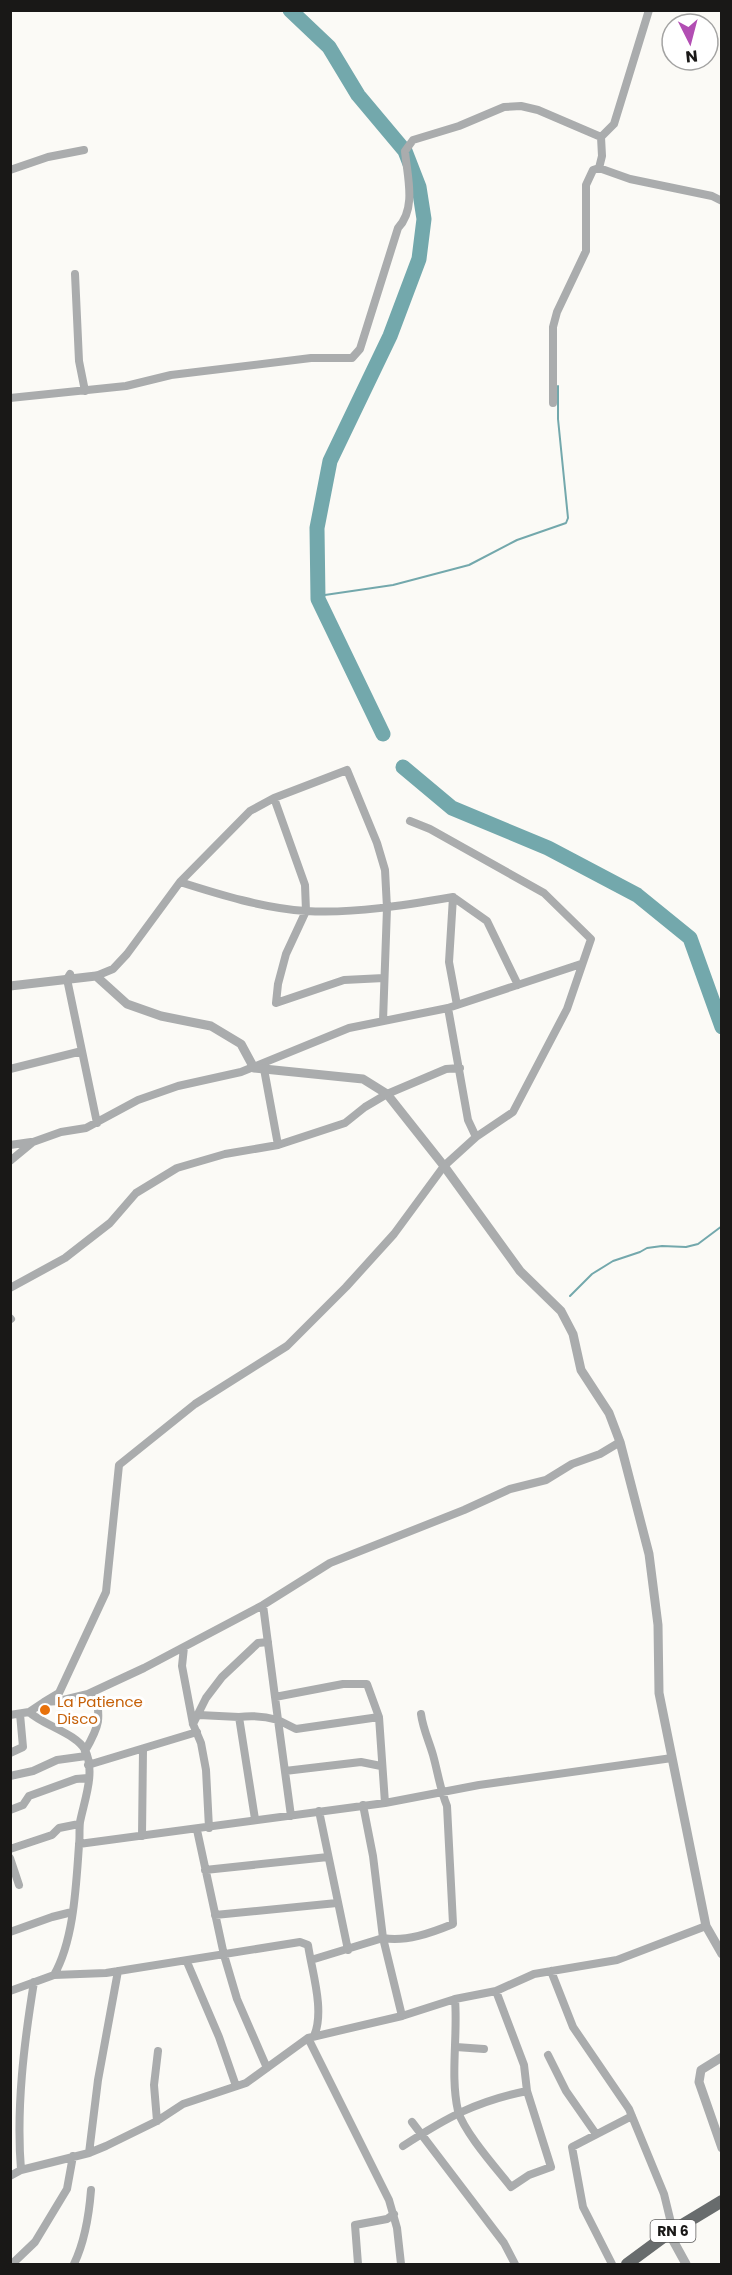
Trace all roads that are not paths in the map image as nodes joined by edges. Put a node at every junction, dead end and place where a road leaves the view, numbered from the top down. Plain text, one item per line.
1 (649, 10) edge
2 (600, 137) junction
3 (84, 150) dead end
4 (599, 168) junction
5 (10, 170) edge
6 (722, 201) edge
7 (75, 274) dead end
8 (85, 391) junction
9 (10, 398) edge
10 (553, 403) dead end
11 (274, 798) junction
12 (410, 821) dead end
13 (180, 882) junction
14 (453, 897) junction
15 (387, 908) junction
16 (306, 911) junction
17 (581, 964) junction
18 (68, 976) junction
19 (96, 976) junction
20 (384, 978) junction
21 (518, 985) junction
22 (10, 986) edge
23 (457, 1005) junction
24 (448, 1008) junction
25 (383, 1021) junction
26 (82, 1051) junction
27 (259, 1068) junction
28 (460, 1068) junction
29 (10, 1069) edge
30 (387, 1094) junction
31 (97, 1124) junction
32 (476, 1137) junction
33 (33, 1142) junction
34 (10, 1145) edge
35 (278, 1145) junction
36 (10, 1161) edge
37 (444, 1166) junction
38 (10, 1288) edge
39 (620, 1442) junction
40 (263, 1605) junction
41 (268, 1642) junction
42 (184, 1647) junction
43 (95, 1691) junction
44 (275, 1697) junction
45 (44, 1702) junction
46 (24, 1713) junction
47 (199, 1714) junction
48 (421, 1714) dead end
49 (10, 1715) edge
50 (239, 1717) junction
51 (379, 1717) junction
52 (278, 1720) junction
53 (195, 1728) junction
54 (143, 1750) junction
55 (10, 1753) edge
56 (87, 1757) junction
57 (672, 1758) junction
58 (381, 1766) junction
59 (285, 1771) junction
60 (10, 1776) edge
61 (88, 1778) junction
62 (441, 1792) junction
63 (385, 1803) junction
64 (363, 1805) junction
65 (10, 1810) edge
66 (319, 1811) junction
67 (291, 1816) junction
68 (255, 1819) junction
69 (80, 1824) junction
70 (209, 1828) junction
71 (197, 1830) junction
72 (142, 1836) junction
73 (79, 1844) junction
74 (10, 1849) edge
75 (328, 1857) junction
76 (10, 1858) edge
77 (206, 1870) junction
78 (20, 1885) dead end
79 (337, 1903) junction
80 (72, 1912) junction
81 (215, 1915) junction
82 (706, 1926) junction
83 (10, 1932) edge
84 (383, 1938) junction
85 (348, 1950) junction
86 (722, 1954) edge
87 (224, 1955) junction
88 (311, 1960) junction
89 (187, 1962) junction
90 (118, 1971) junction
91 (551, 1971) junction
92 (54, 1975) junction
93 (34, 1982) junction
94 (496, 1991) junction
95 (10, 1992) edge
96 (455, 1999) junction
97 (402, 2016) junction
98 (311, 2037) junction
99 (456, 2047) junction
100 (484, 2049) dead end
101 (158, 2051) dead end
102 (548, 2055) dead end
103 (722, 2057) edge
104 (267, 2068) junction
105 (236, 2086) junction
106 (527, 2091) junction
107 (458, 2111) junction
108 (632, 2116) junction
109 (157, 2121) junction
110 (412, 2122) dead end
111 (421, 2134) junction
112 (596, 2134) junction
113 (403, 2146) dead end
114 (722, 2148) edge
115 (89, 2153) junction
116 (73, 2156) junction
117 (21, 2170) junction
118 (10, 2176) edge
119 (91, 2190) dead end
120 (722, 2201) edge
121 (394, 2214) junction
122 (671, 2232) junction
123 (12, 2265) edge
124 (74, 2265) edge
125 (358, 2265) edge
126 (400, 2265) edge
127 (515, 2265) edge
128 (612, 2265) edge
129 (627, 2265) edge
130 (686, 2265) edge

1 - 2 street
2 - 4 street
2 - 8 street
3 - 5 street
4 - 6 street
4 - 10 street
7 - 8 street
8 - 9 street
11 - 13 street
11 - 15 street
11 - 16 street
12 - 17 street
13 - 16 street
13 - 19 street
14 - 15 street
14 - 21 street
14 - 23 street
15 - 16 street
15 - 20 street
16 - 20 street
17 - 21 street
17 - 32 street
18 - 19 street
18 - 22 street
18 - 26 street
19 - 27 street
20 - 25 street
21 - 23 street
23 - 24 street
24 - 25 street
24 - 28 street
25 - 27 street
26 - 29 street
26 - 31 street
27 - 30 street
27 - 31 street
27 - 35 street
28 - 30 street
28 - 32 street
30 - 35 street
30 - 37 street
31 - 33 street
32 - 37 street
33 - 34 street
33 - 36 street
35 - 38 street
37 - 39 street
37 - 45 street
39 - 40 street
39 - 57 street
40 - 41 street
40 - 42 street
41 - 44 street
41 - 47 street
42 - 43 street
42 - 53 street
43 - 45 street
43 - 56 street
44 - 51 street
44 - 52 street
45 - 46 street
46 - 49 street
46 - 55 street
46 - 56 street
47 - 50 street
47 - 53 street
48 - 62 street
50 - 52 street
50 - 68 street
51 - 52 street
51 - 58 street
52 - 59 street
53 - 54 street
53 - 70 street
54 - 56 street
54 - 72 street
56 - 60 street
56 - 61 street
57 - 62 street
57 - 82 street
58 - 59 street
58 - 63 street
59 - 67 street
61 - 65 street
61 - 69 street
62 - 63 street
62 - 84 street
63 - 64 street
64 - 66 street
64 - 84 street
66 - 67 street
66 - 75 street
67 - 68 street
68 - 70 street
69 - 73 street
69 - 74 street
70 - 71 street
71 - 72 street
71 - 77 street
72 - 73 street
73 - 80 street
75 - 77 street
75 - 79 street
76 - 78 street
77 - 81 street
79 - 81 street
79 - 85 street
80 - 83 street
80 - 92 street
81 - 87 street
82 - 86 street
82 - 91 street
84 - 85 street
84 - 97 street
85 - 88 street
87 - 88 street
87 - 89 street
87 - 104 street
88 - 98 street
89 - 90 street
89 - 105 street
90 - 92 street
90 - 115 street
91 - 94 street
91 - 108 street
92 - 93 street
93 - 95 street
93 - 117 street
94 - 96 street
94 - 106 street
96 - 97 street
96 - 99 street
97 - 98 street
98 - 104 street
98 - 121 street
99 - 100 street
99 - 107 street
101 - 109 street
102 - 112 street
103 - 114 street
104 - 105 street
105 - 109 street
106 - 107 street
106 - 107 street
107 - 111 street
108 - 112 street
108 - 122 street
109 - 115 street
110 - 111 street
111 - 113 street
111 - 127 street
112 - 128 street
115 - 116 street
116 - 117 street
116 - 123 street
117 - 118 street
119 - 124 street
120 - 122 main road, RN 6
121 - 125 street
121 - 126 street
122 - 129 main road, RN 6
122 - 130 street

